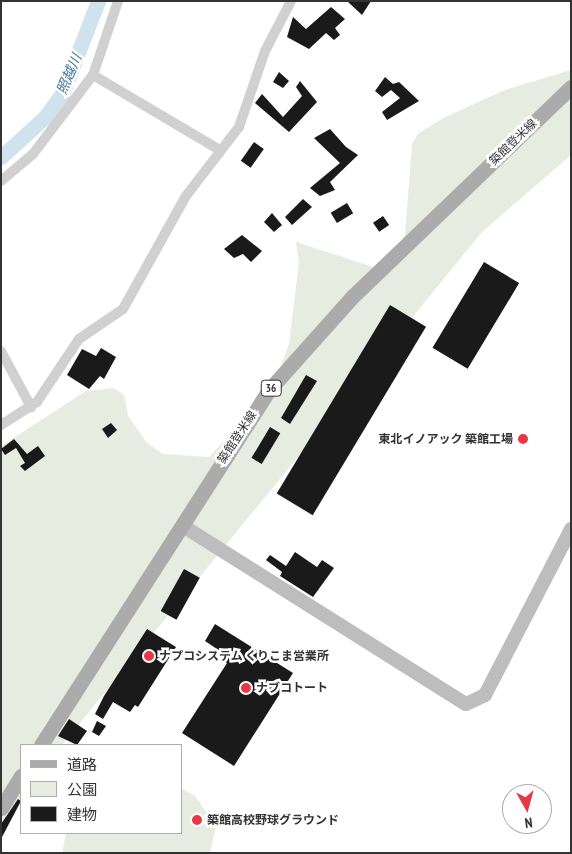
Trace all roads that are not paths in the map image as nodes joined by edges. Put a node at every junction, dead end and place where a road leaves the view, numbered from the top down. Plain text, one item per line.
1 (118, 1) edge
2 (290, 1) edge
3 (93, 75) junction
4 (569, 93) edge
5 (220, 150) junction
6 (1, 181) edge
7 (1, 351) edge
8 (31, 407) junction
9 (1, 425) edge
10 (183, 526) junction
11 (571, 530) edge
12 (42, 744) edge
13 (20, 778) edge
14 (1, 808) edge

1 - 3 street
2 - 5 street
3 - 5 street
3 - 6 street
4 - 10 main road, 築館登米線 / 36
5 - 8 street
7 - 8 street
8 - 9 street
10 - 11 street
10 - 12 main road, 築館登米線 / 36
13 - 14 main road

